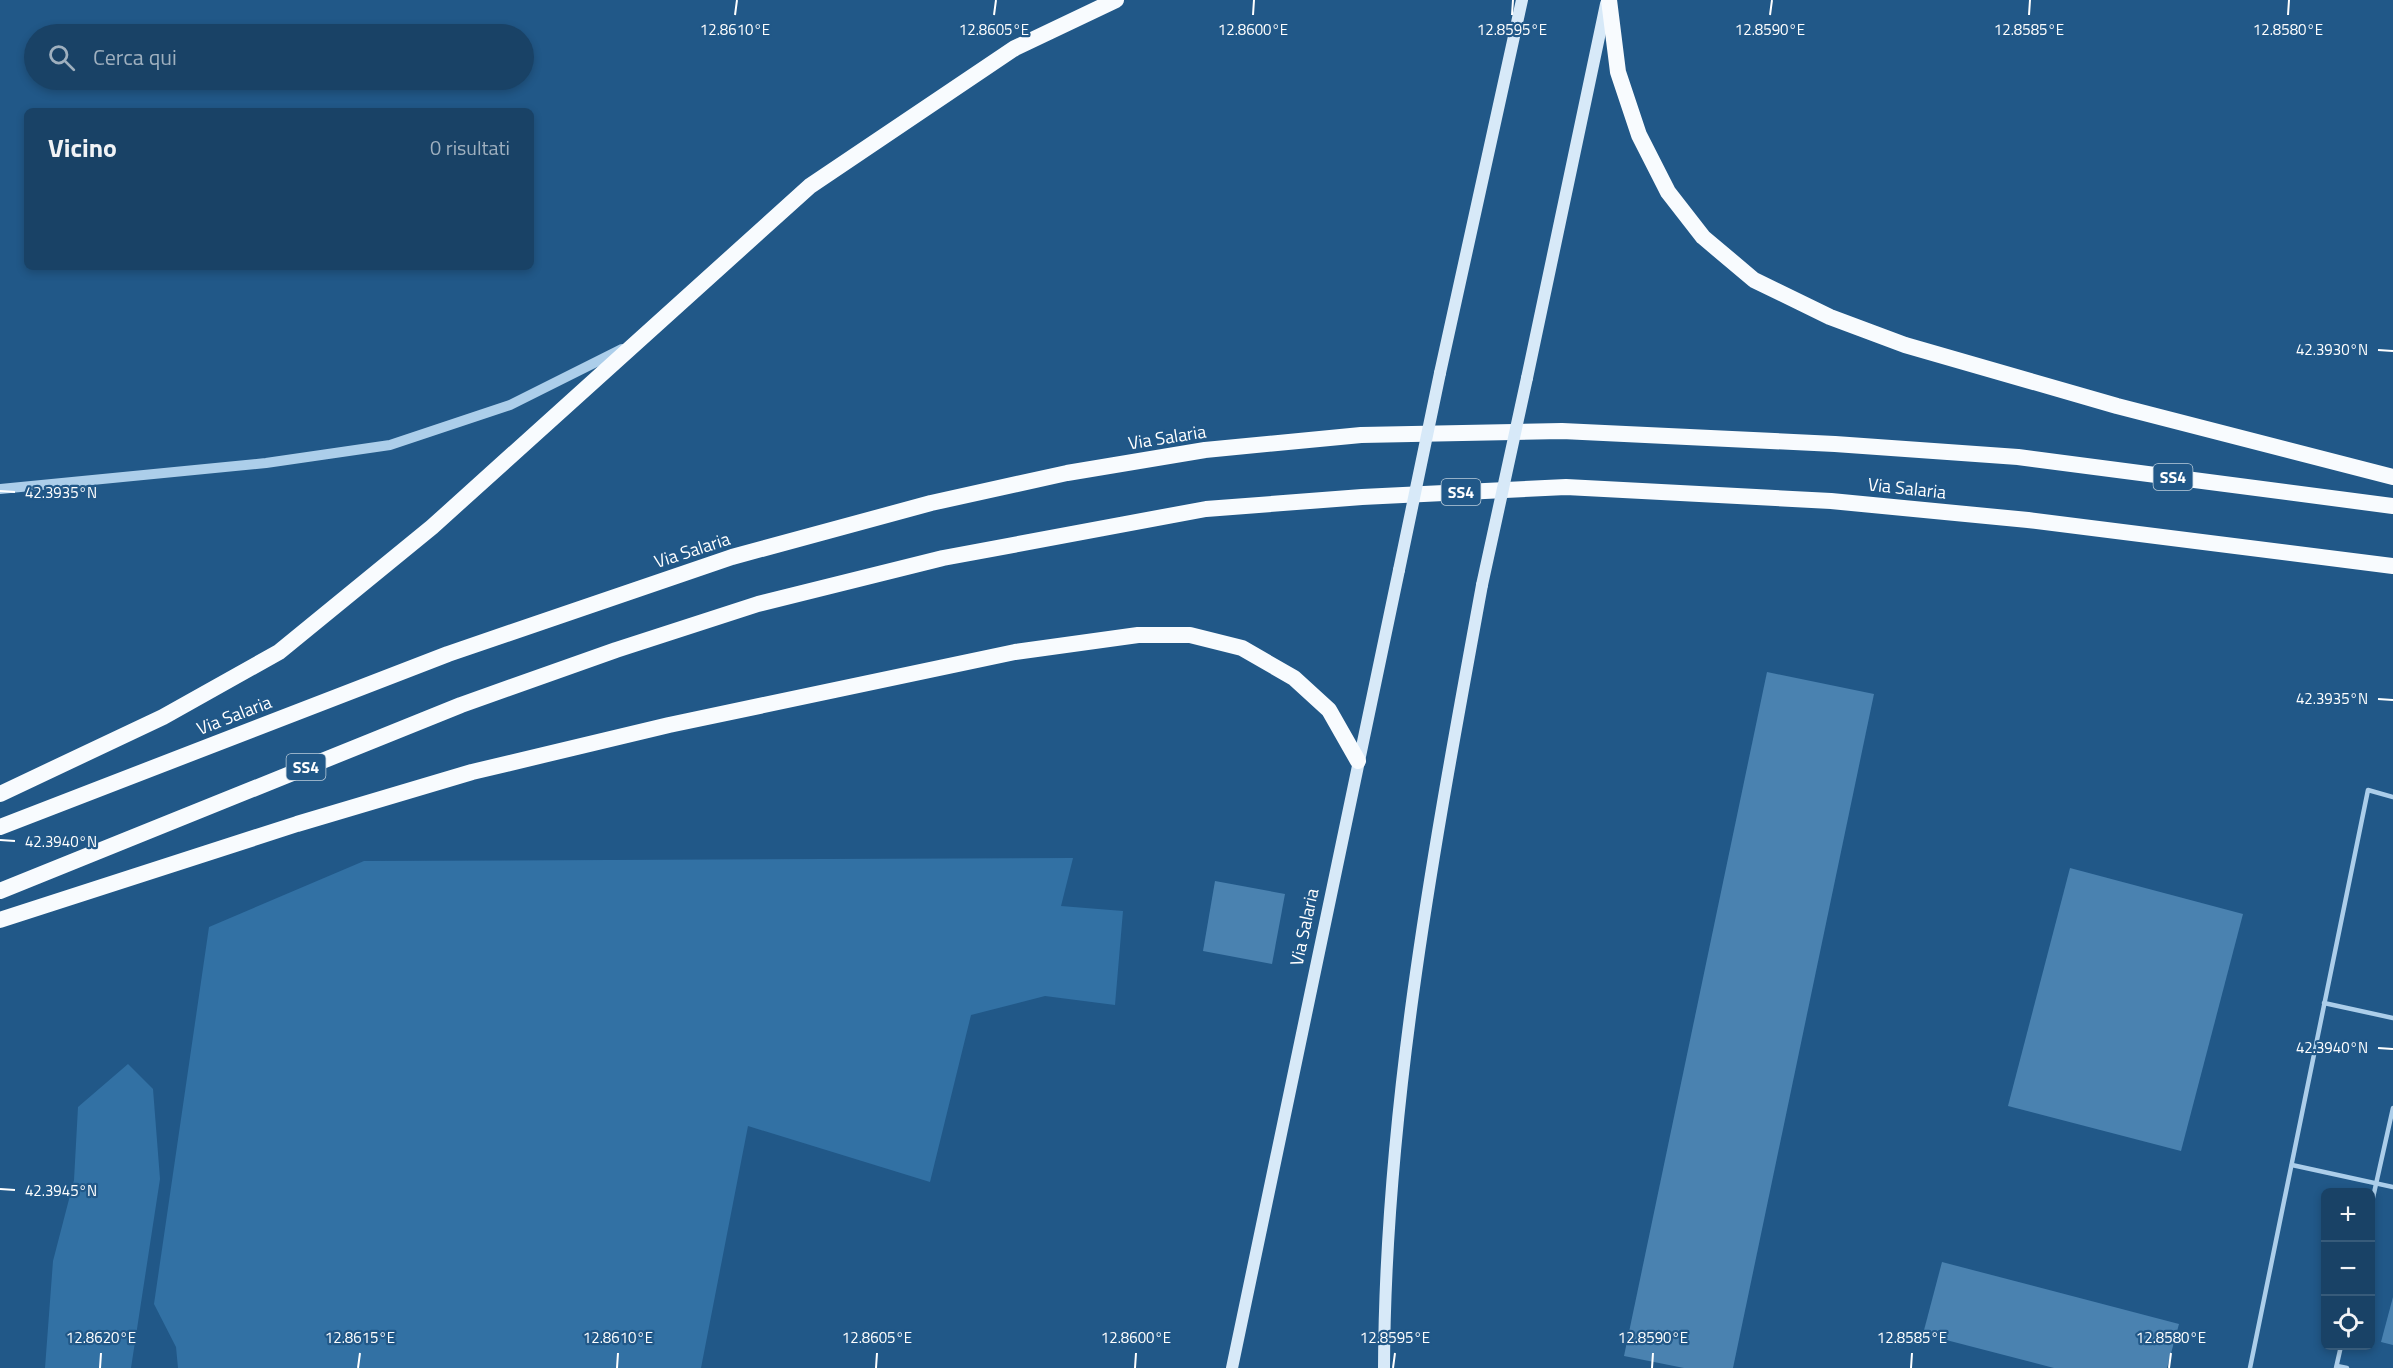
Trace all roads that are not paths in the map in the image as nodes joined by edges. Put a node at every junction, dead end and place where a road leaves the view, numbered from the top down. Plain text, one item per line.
1 (1116, 0) edge
2 (1522, 0) edge
3 (1608, 0) edge
4 (641, 340) junction
5 (2393, 477) edge
6 (0, 489) edge
7 (2393, 506) edge
8 (2393, 566) edge
9 (1358, 761) junction
10 (0, 794) edge
11 (2393, 797) edge
12 (0, 827) edge
13 (0, 891) edge
14 (0, 920) edge
15 (2324, 1003) junction
16 (2393, 1018) edge
17 (2393, 1108) edge
18 (2292, 1165) junction
19 (2376, 1184) junction
20 (2393, 1187) edge
21 (2375, 1188) edge
22 (2340, 1350) edge
23 (2336, 1367) edge
24 (1232, 1368) edge
25 (1384, 1368) edge
26 (2250, 1368) edge
27 (2347, 1368) edge

1 - 4 highway
2 - 9 main road, Via Salaria, bridge
3 - 5 highway
3 - 25 main road, bridge
4 - 6 street
4 - 10 highway
7 - 12 highway, Via Salaria / SS4
8 - 13 highway, Via Salaria / SS4
9 - 14 highway
9 - 24 main road, Via Salaria
11 - 15 lane
15 - 16 lane
15 - 18 lane
17 - 19 lane
18 - 19 lane
18 - 26 lane
19 - 20 lane
19 - 21 lane
22 - 23 lane
23 - 27 lane

